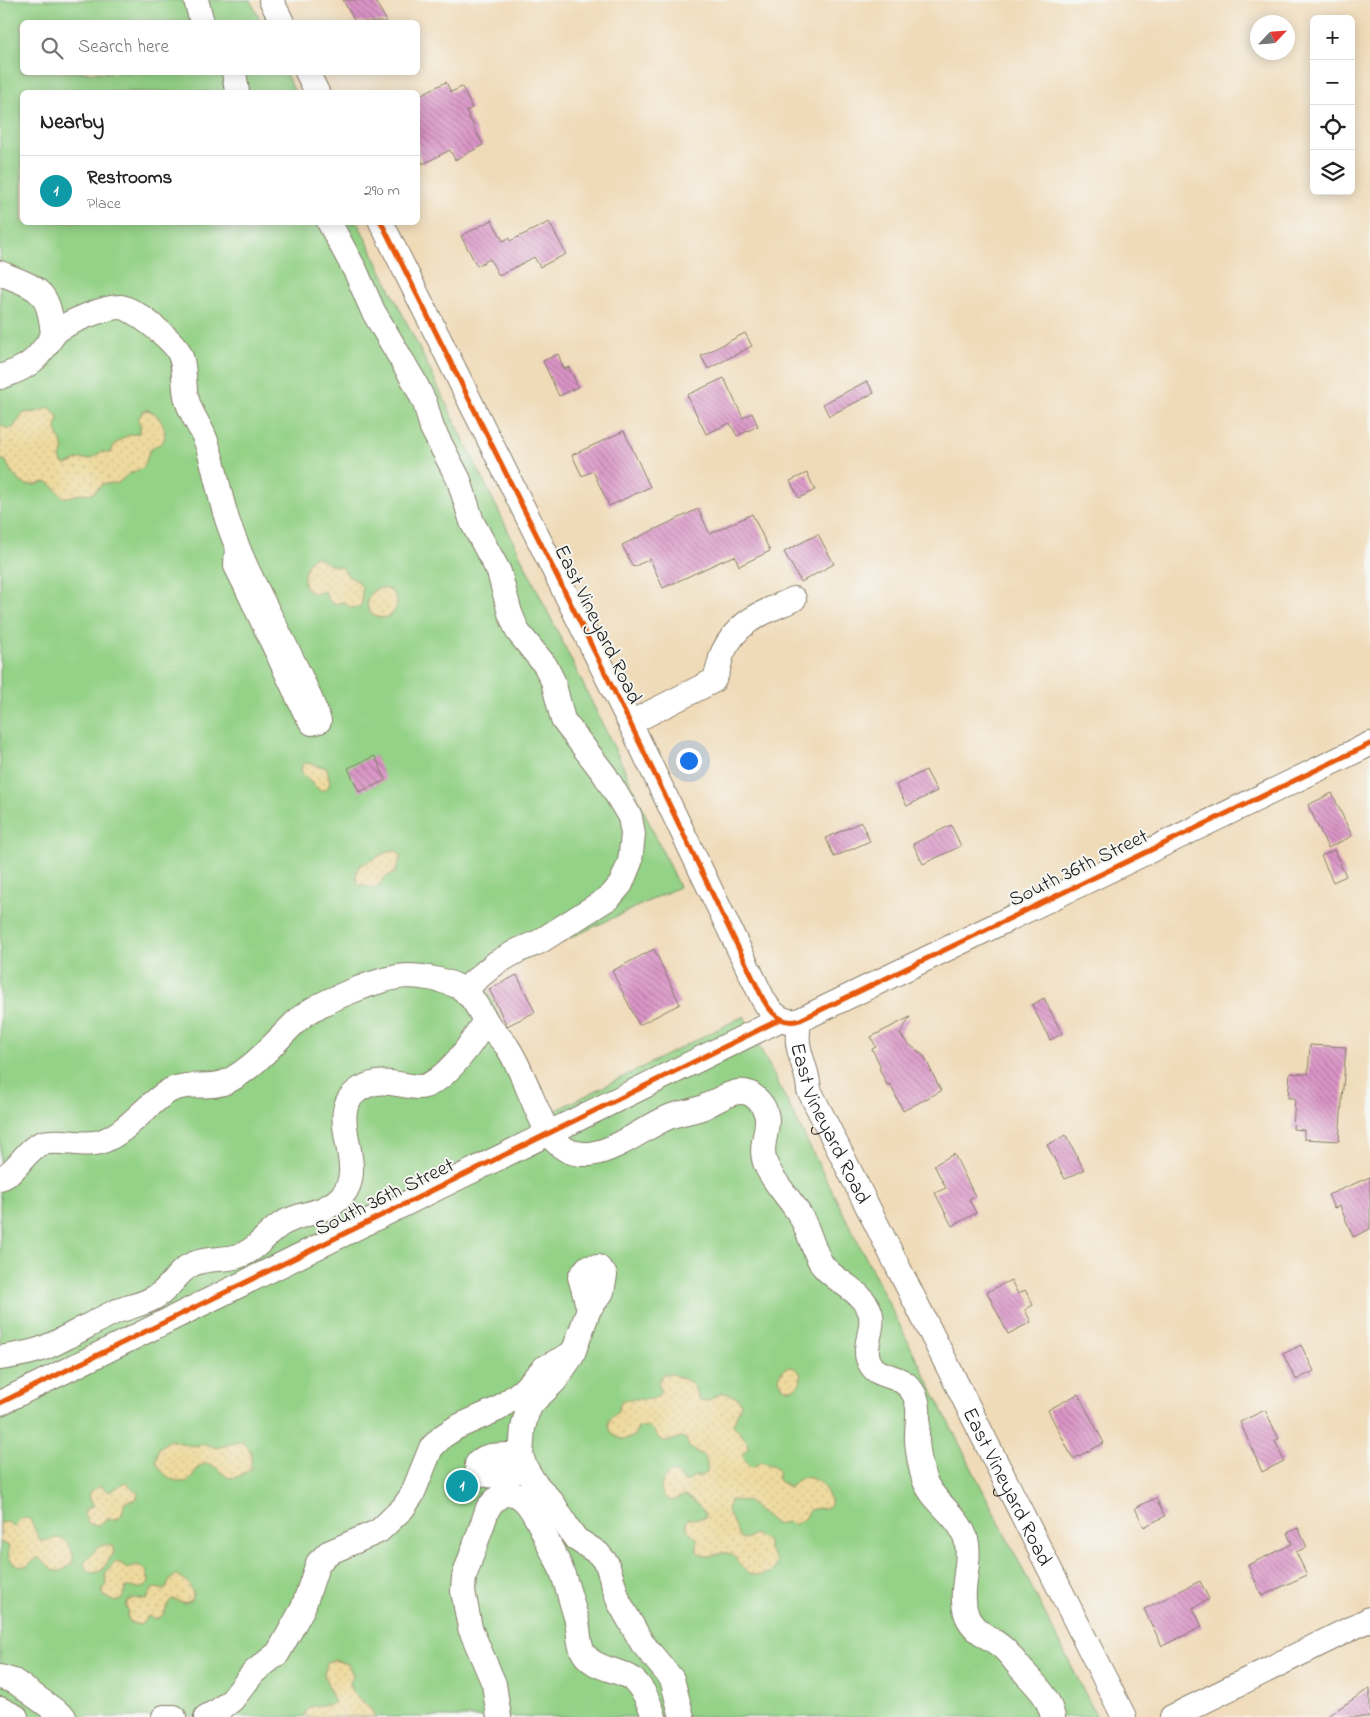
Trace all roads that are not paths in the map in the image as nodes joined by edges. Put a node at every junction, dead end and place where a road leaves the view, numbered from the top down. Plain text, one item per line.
1 (196, 0) edge
2 (271, 0) edge
3 (201, 20) edge
4 (281, 20) edge
5 (234, 75) edge
6 (308, 75) edge
7 (237, 90) edge
8 (315, 90) edge
9 (331, 225) edge
10 (382, 225) edge
11 (0, 273) edge
12 (53, 335) junction
13 (0, 377) edge
14 (237, 545) junction
15 (794, 599) dead end
16 (630, 723) junction
17 (1370, 744) edge
18 (467, 994) junction
19 (484, 1018) junction
20 (791, 1019) junction
21 (549, 1134) junction
22 (0, 1178) edge
23 (589, 1309) dead end
24 (577, 1346) junction
25 (0, 1358) edge
26 (0, 1402) edge
27 (1370, 1619) edge
28 (0, 1677) edge
29 (0, 1709) edge
30 (16, 1717) edge
31 (64, 1717) edge
32 (164, 1717) edge
33 (174, 1717) edge
34 (206, 1717) edge
35 (499, 1717) edge
36 (654, 1717) edge
37 (682, 1717) edge
38 (1054, 1717) edge
39 (1124, 1717) edge
40 (1172, 1717) edge

1 - 3 street
2 - 4 street
5 - 7 street
6 - 8 street
9 - 18 street
10 - 16 street, East Vineyard Road
11 - 12 street
12 - 13 street
12 - 14 street
14 - 14 street
15 - 16 street
16 - 20 street, East Vineyard Road
17 - 20 street, South 36th Street
18 - 19 street
18 - 22 street
19 - 21 street
19 - 25 street
20 - 21 street, South 36th Street
20 - 39 street, East Vineyard Road
21 - 26 street, South 36th Street
21 - 38 street
23 - 24 street
24 - 34 street
24 - 37 street
27 - 40 street
28 - 31 street
29 - 30 street
32 - 33 street
35 - 36 street

